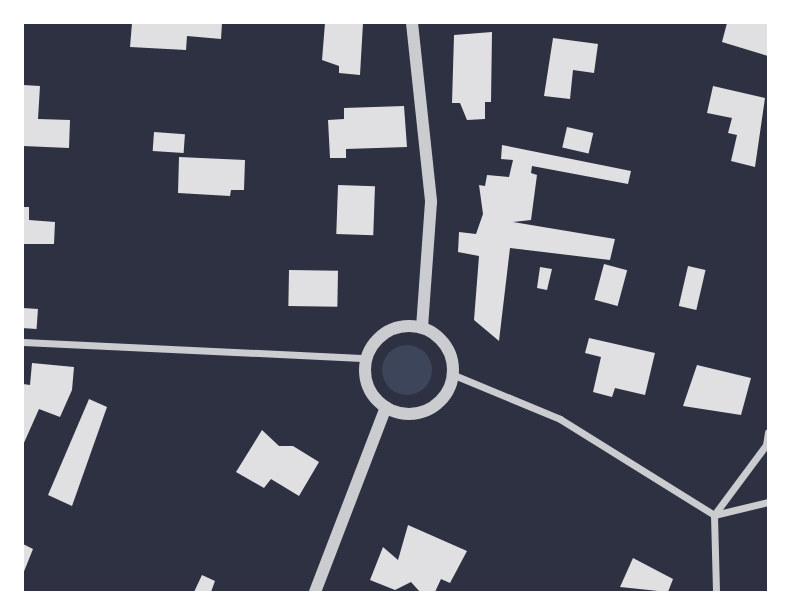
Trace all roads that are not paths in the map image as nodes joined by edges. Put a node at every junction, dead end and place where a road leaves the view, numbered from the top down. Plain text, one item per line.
1 (412, 23) edge
2 (422, 327) junction
3 (23, 342) edge
4 (367, 358) junction
5 (454, 375) junction
6 (386, 407) junction
7 (768, 432) edge
8 (768, 502) edge
9 (714, 515) junction
10 (315, 592) edge
11 (716, 592) edge

1 - 2 street
2 - 4 street
2 - 5 street
3 - 4 street
4 - 6 street
5 - 6 street
5 - 9 street
6 - 10 street
7 - 9 street
8 - 9 street
9 - 11 street

